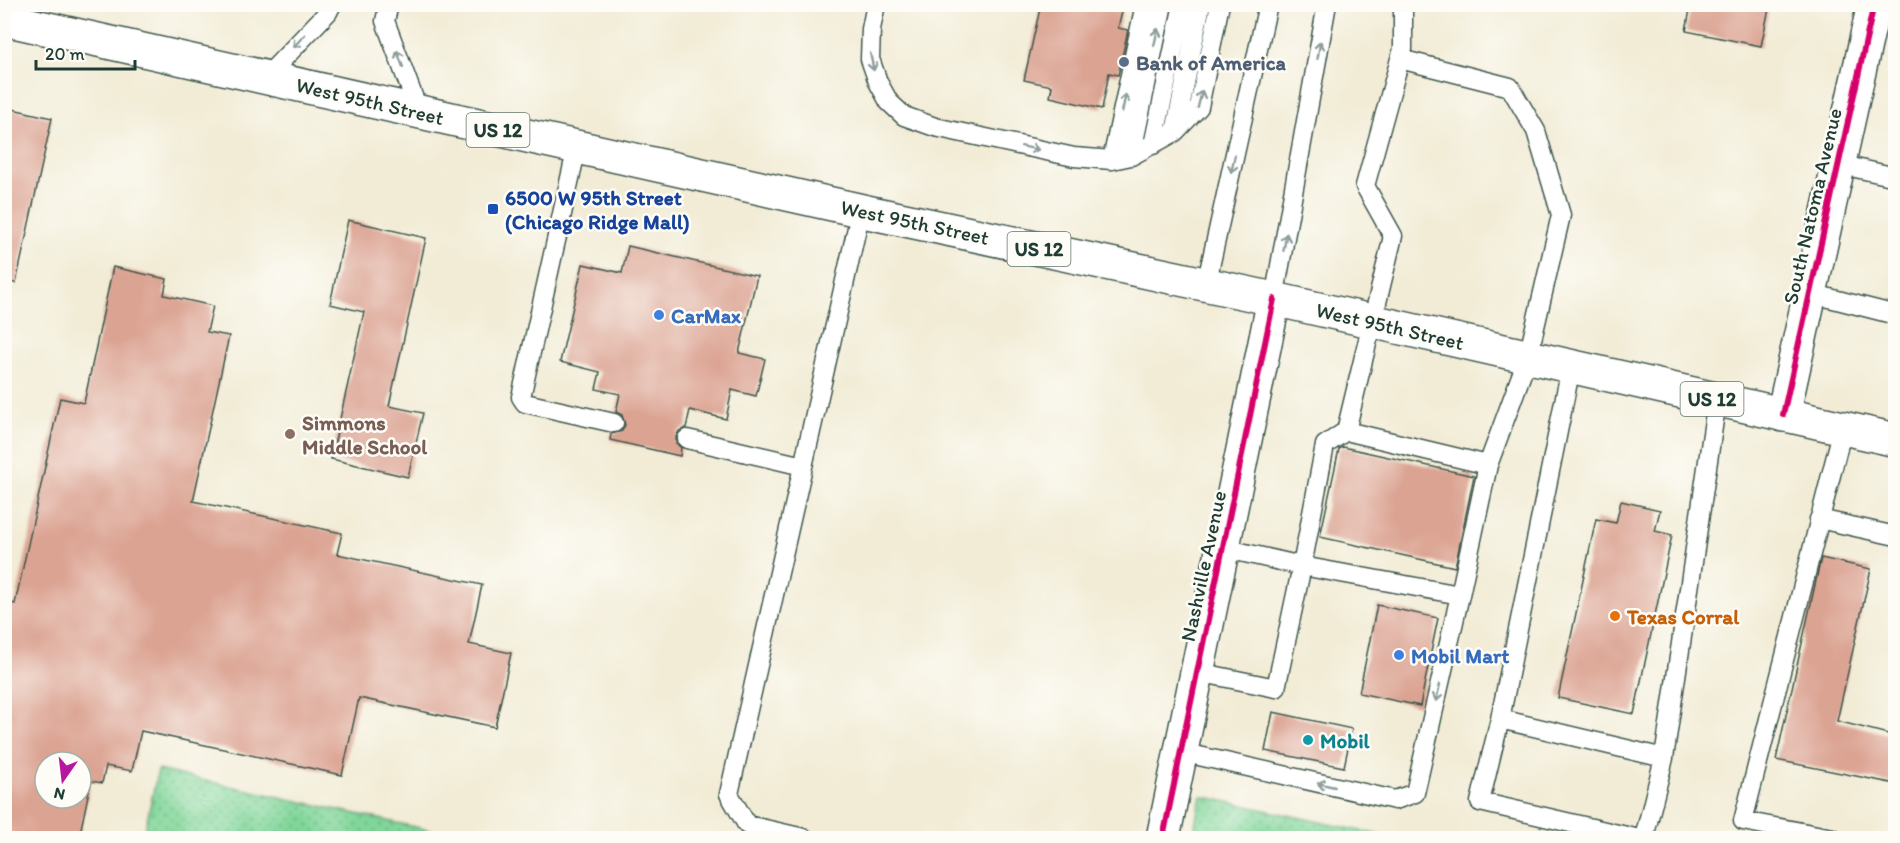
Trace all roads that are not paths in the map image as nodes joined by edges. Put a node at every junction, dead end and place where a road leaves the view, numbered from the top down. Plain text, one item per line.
1 (332, 4) edge
2 (389, 4) edge
3 (876, 4) edge
4 (1145, 4) edge
5 (1163, 4) edge
6 (1183, 4) edge
7 (1201, 4) edge
8 (1220, 4) edge
9 (1268, 4) edge
10 (1327, 4) edge
11 (1403, 4) edge
12 (1874, 4) edge
13 (4, 20) edge
14 (1400, 59) junction
15 (265, 78) junction
16 (419, 112) junction
17 (1175, 132) junction
18 (1153, 145) junction
19 (576, 147) junction
20 (1131, 156) junction
21 (1112, 160) junction
22 (1838, 164) junction
23 (1896, 177) edge
24 (861, 210) junction
25 (1206, 285) junction
26 (1810, 293) junction
27 (1274, 299) junction
28 (1896, 315) edge
29 (1373, 322) junction
30 (1528, 357) junction
31 (1571, 367) junction
32 (1717, 400) junction
33 (1783, 415) junction
34 (614, 423) dead end
35 (1843, 428) junction
36 (1346, 431) junction
37 (687, 439) dead end
38 (1896, 440) edge
39 (1488, 465) junction
40 (803, 466) junction
41 (1820, 519) junction
42 (1896, 536) edge
43 (1223, 548) junction
44 (1302, 566) junction
45 (1460, 595) junction
46 (1198, 672) junction
47 (1500, 719) junction
48 (1181, 752) junction
49 (1664, 758) junction
50 (804, 838) edge
51 (1163, 838) edge
52 (1635, 838) edge
53 (1644, 838) edge
54 (1833, 838) edge

1 -> 15 lane
16 -> 2 lane
3 -> 21 lane
21 -> 4 lane
20 -> 5 lane
6 - 18 lane
7 - 17 lane
17 -> 8 lane
9 -> 25 lane
27 -> 10 lane
11 - 14 lane
12 - 22 main road, South Natoma Avenue
13 - 15 main road, West 95th Street / US 12
14 - 29 lane
14 - 30 lane
15 - 16 main road, West 95th Street / US 12
16 - 19 main road, West 95th Street / US 12
17 - 18 lane
18 - 20 lane
19 - 24 main road, West 95th Street / US 12
19 - 34 lane
20 - 21 lane
22 - 23 lane
22 - 26 main road, South Natoma Avenue
24 - 25 main road, West 95th Street / US 12
24 - 40 lane
25 - 27 main road, West 95th Street / US 12
26 - 28 lane
26 - 33 main road, South Natoma Avenue
27 - 29 main road, West 95th Street / US 12
27 - 43 main road, Nashville Avenue
29 - 30 main road, West 95th Street / US 12
29 - 36 lane
30 - 31 main road, West 95th Street / US 12
30 - 39 lane
31 - 32 main road, West 95th Street / US 12
31 - 47 lane
32 - 33 main road, West 95th Street / US 12
32 - 49 lane
33 - 35 main road, West 95th Street / US 12
35 - 38 main road, West 95th Street / US 12
35 - 41 lane
36 - 39 lane
36 - 44 lane
37 - 40 lane
39 - 45 lane
40 - 50 lane
41 - 42 lane
41 - 54 lane
43 - 44 lane
43 - 46 main road, Nashville Avenue
44 - 45 lane
44 - 46 lane
45 -> 48 lane
46 - 48 main road, Nashville Avenue
47 - 49 lane
47 - 52 lane
48 - 51 main road, Nashville Avenue
49 - 53 lane

